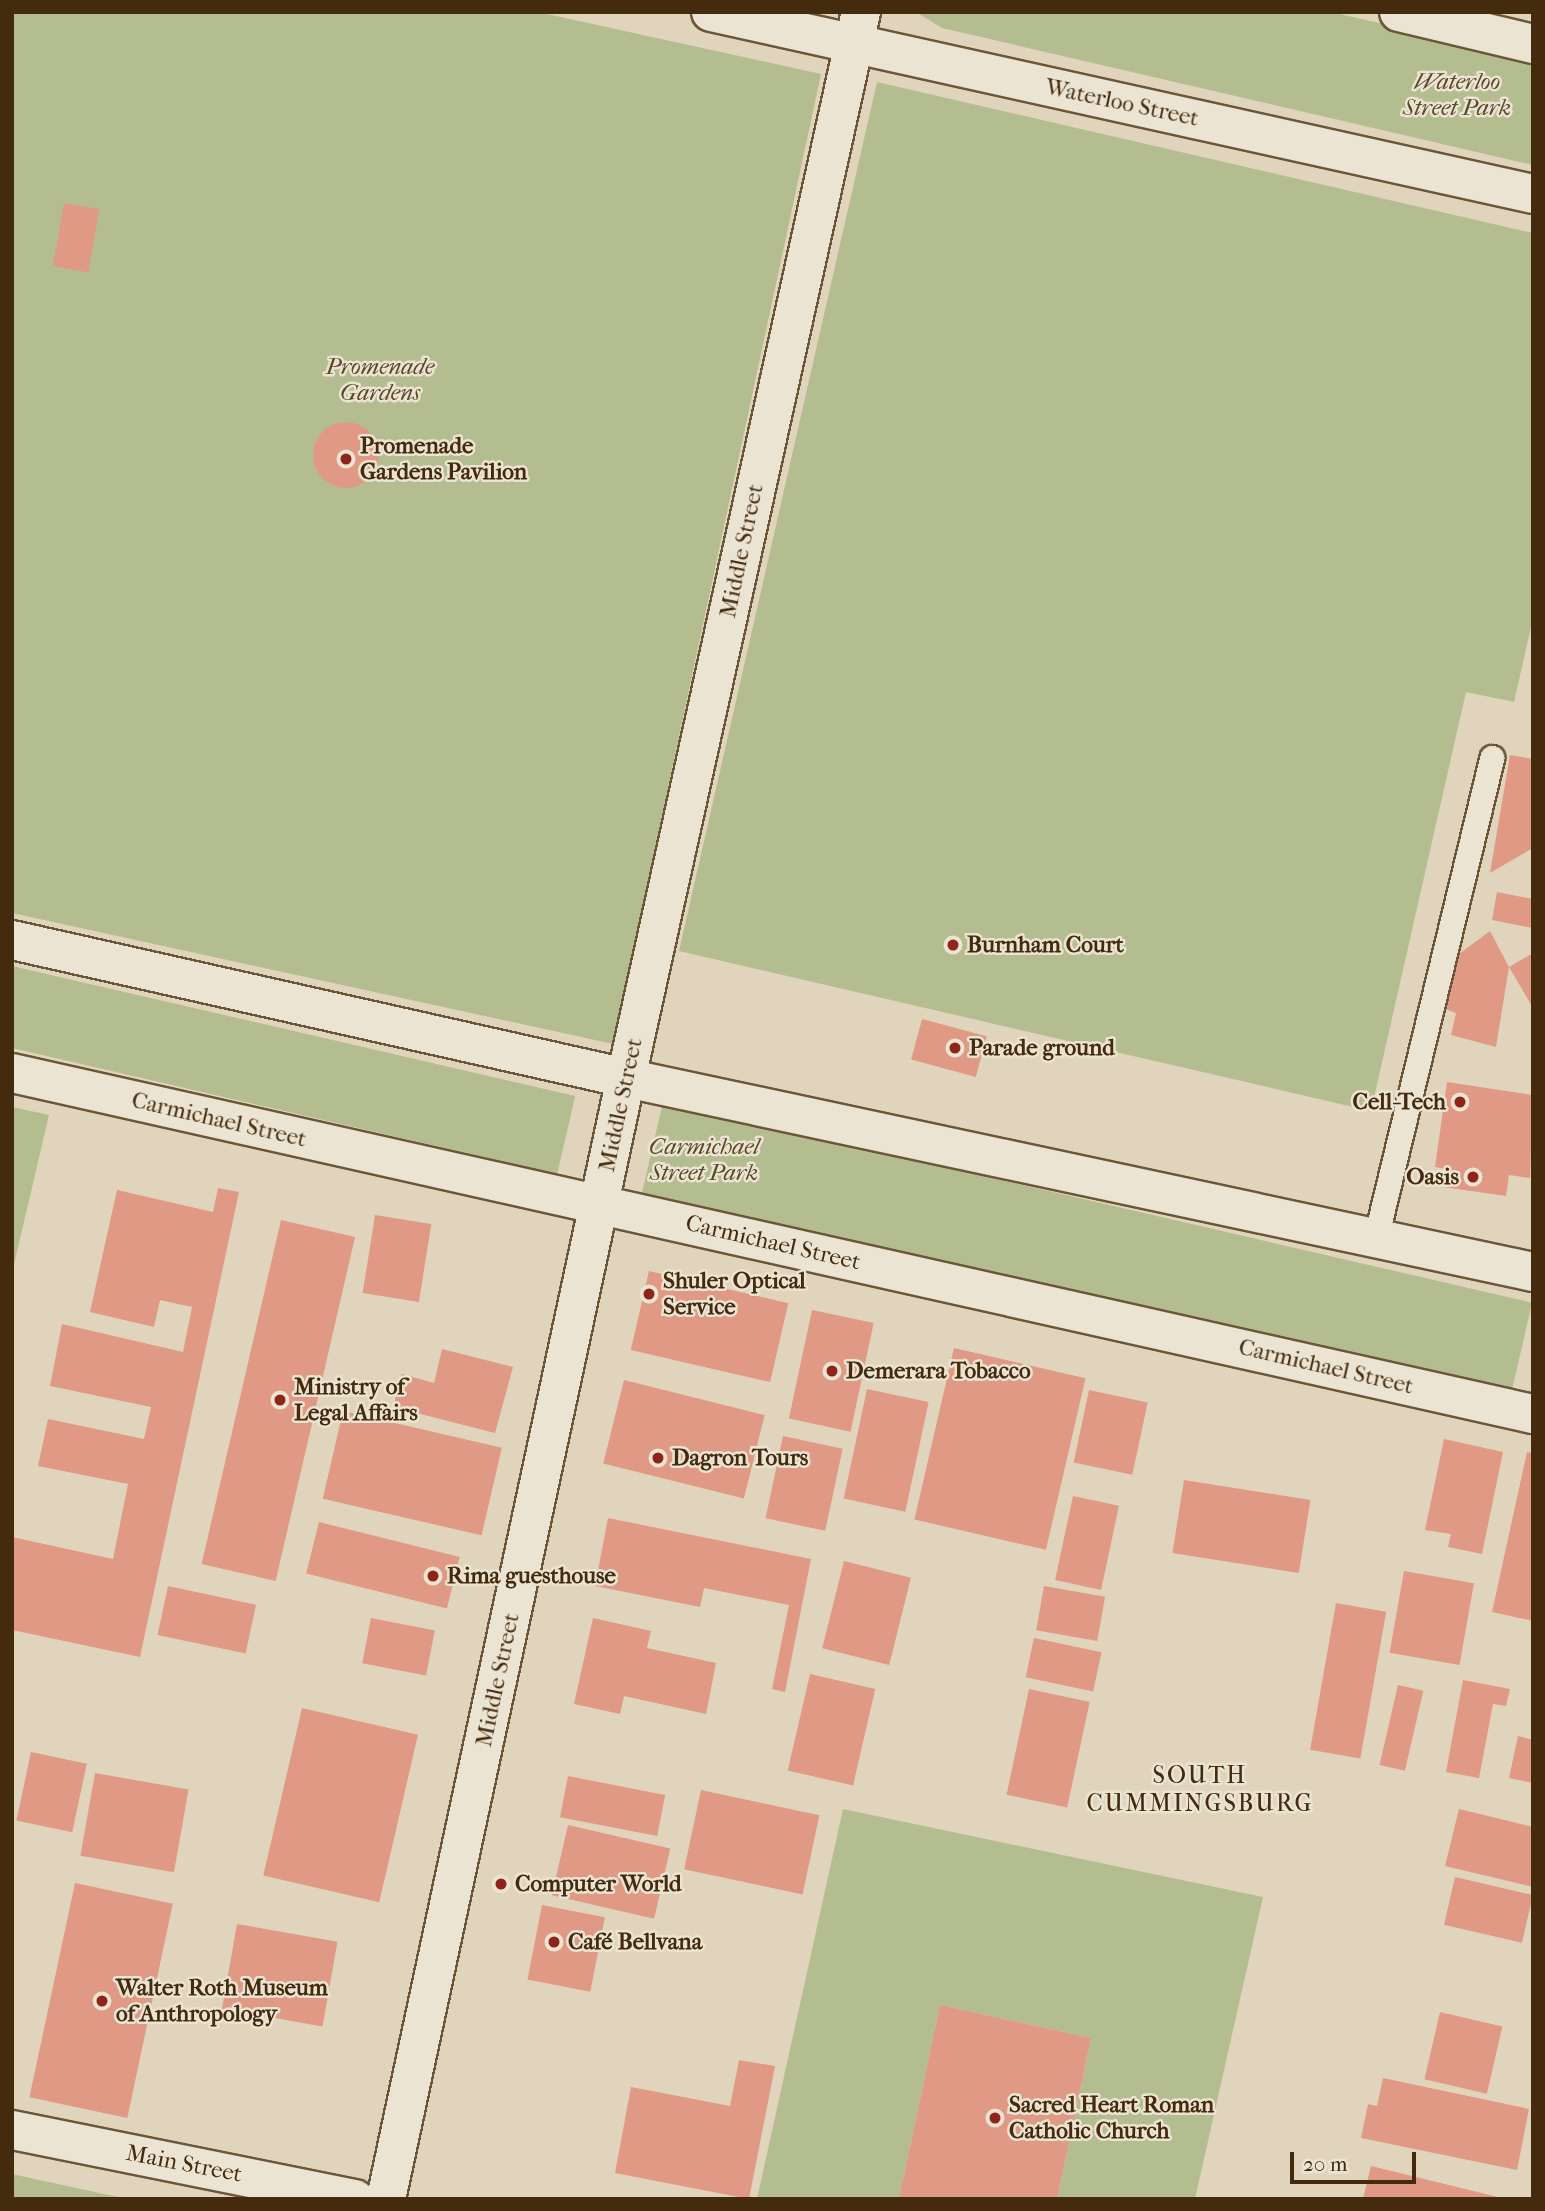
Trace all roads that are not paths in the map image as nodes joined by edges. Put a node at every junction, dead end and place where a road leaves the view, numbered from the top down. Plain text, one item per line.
1 (711, 12) edge
2 (1399, 12) edge
3 (858, 28) edge
4 (1533, 44) edge
5 (1533, 194) edge
6 (1492, 758) dead end
7 (12, 940) edge
8 (12, 1073) edge
9 (626, 1078) junction
10 (600, 1205) junction
11 (1376, 1239) junction
12 (1533, 1272) edge
13 (1533, 1414) edge
14 (12, 2130) edge
15 (355, 2199) edge
16 (387, 2199) edge

1 - 3 street, Waterloo Street
2 - 4 street
3 - 5 street, Waterloo Street
3 - 9 street, Middle Street
6 - 11 lane
7 - 9 street
8 - 10 street, Carmichael Street
9 - 10 street, Middle Street
9 - 11 street
10 - 13 street, Carmichael Street
10 - 16 street, Middle Street
11 - 12 street
14 - 15 street, Main Street

